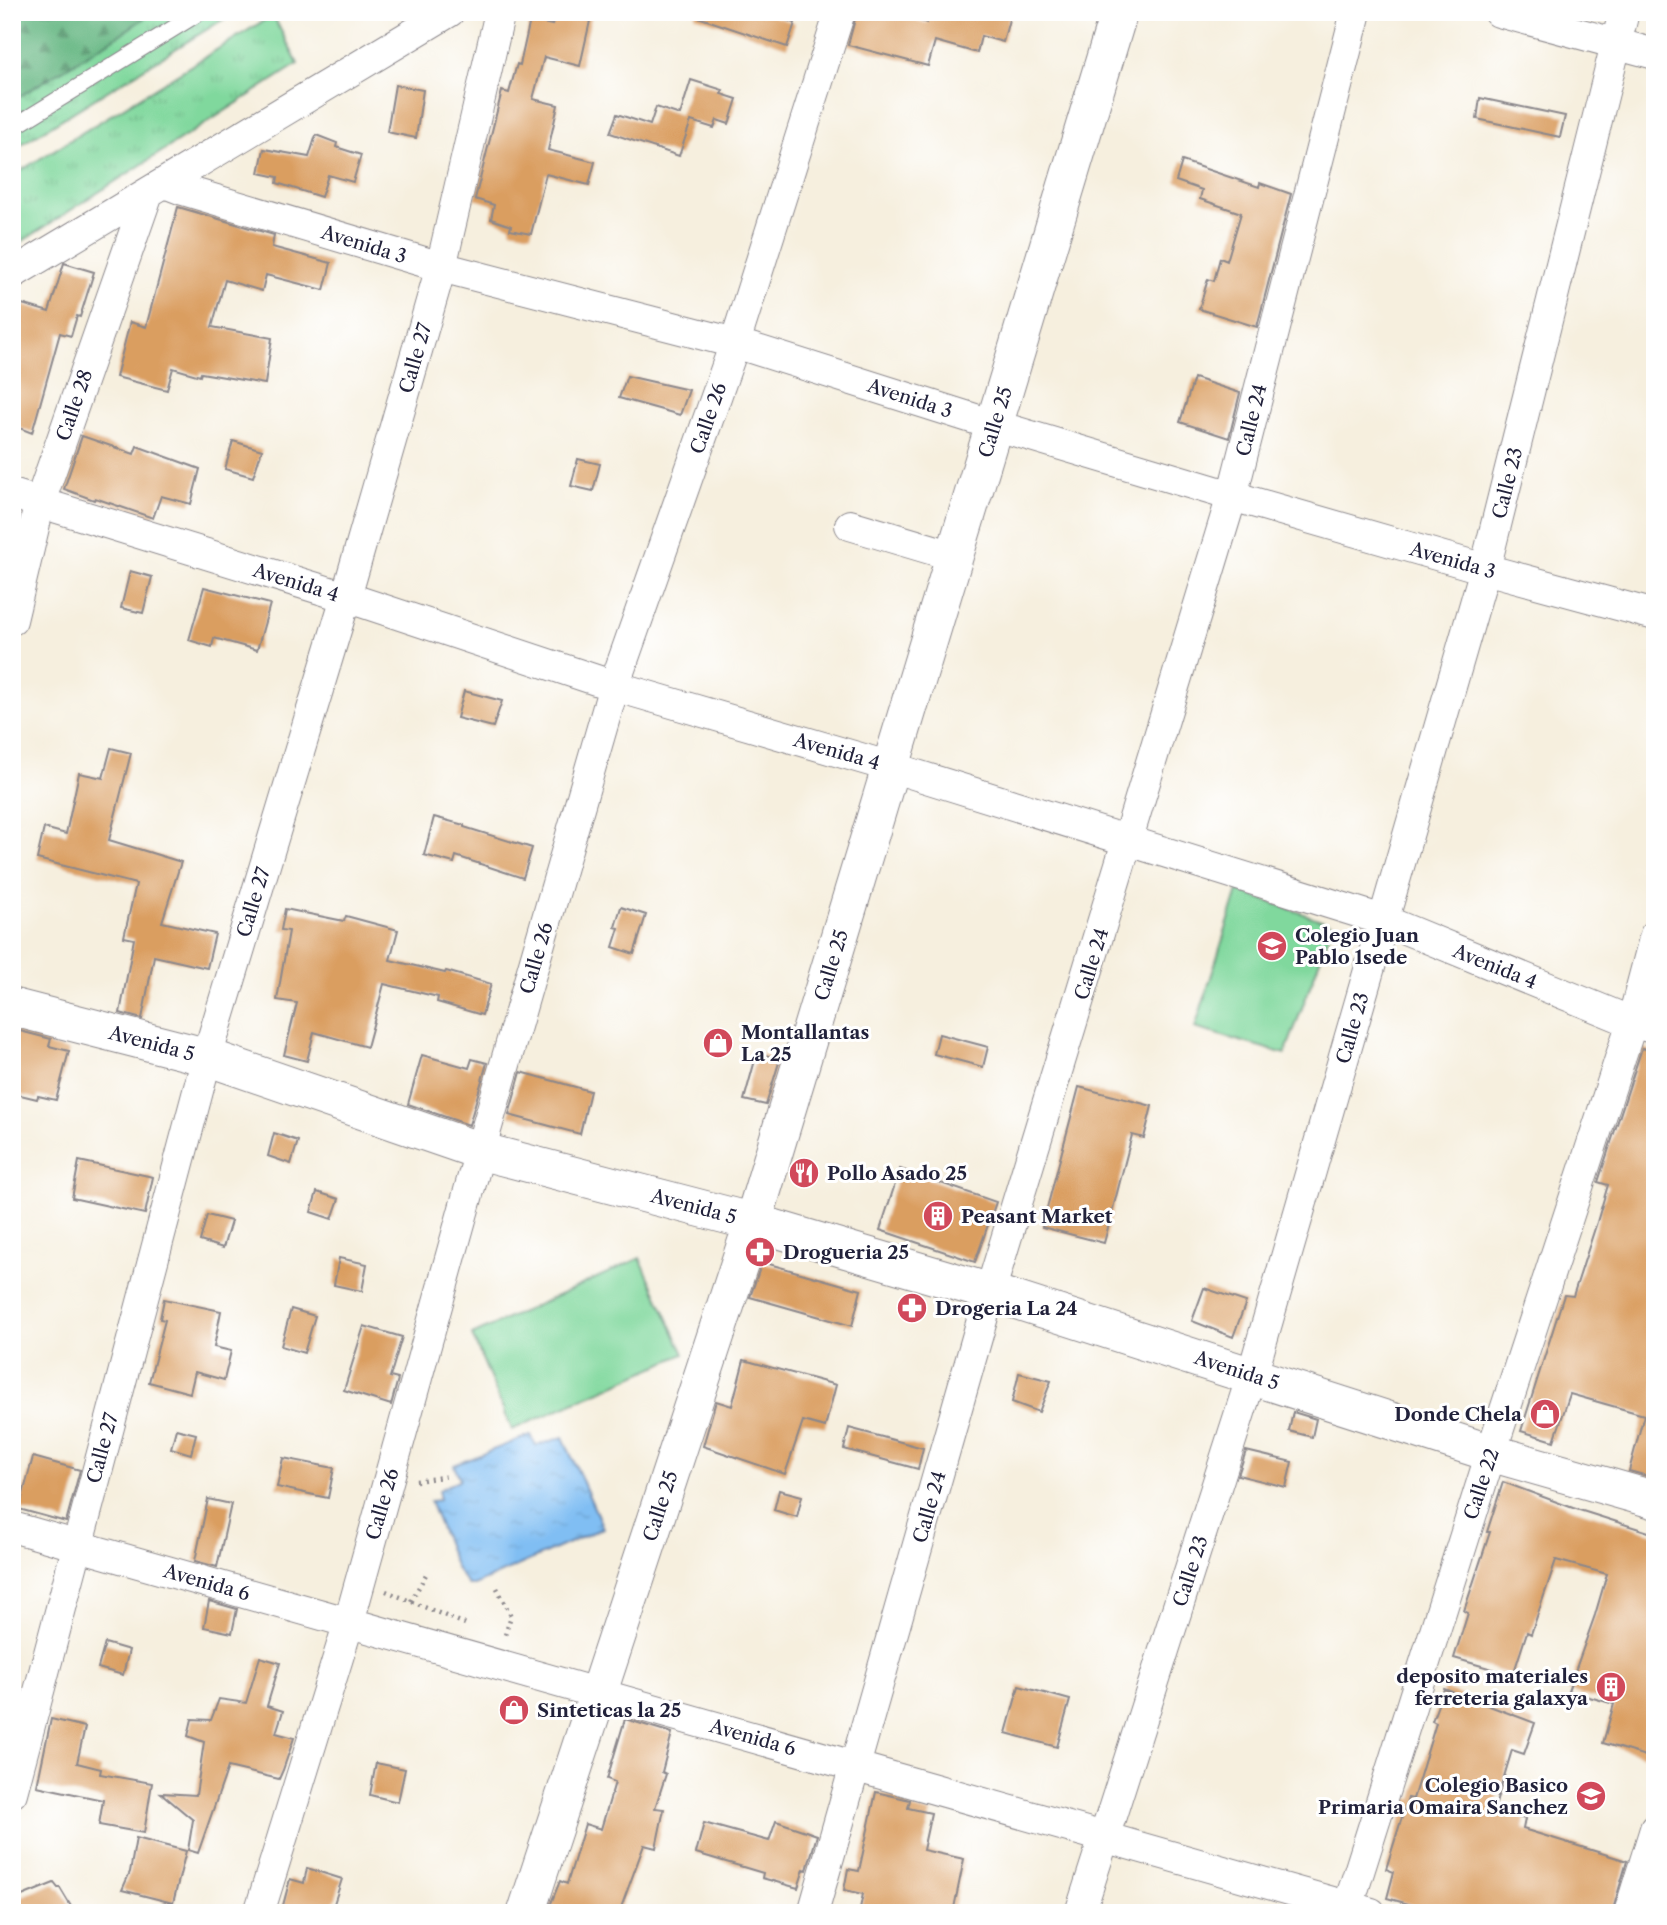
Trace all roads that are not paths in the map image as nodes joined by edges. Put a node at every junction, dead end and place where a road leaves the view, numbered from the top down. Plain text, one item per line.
1 (200, 12) edge
2 (449, 12) edge
3 (500, 12) edge
4 (840, 12) edge
5 (1119, 12) edge
6 (1356, 12) edge
7 (1499, 12) edge
8 (1624, 12) edge
9 (1616, 44) junction
10 (1655, 54) edge
11 (12, 128) edge
12 (156, 188) junction
13 (441, 267) junction
14 (12, 274) edge
15 (735, 343) junction
16 (994, 425) junction
17 (1232, 496) junction
18 (26, 498) edge
19 (850, 524) dead end
20 (954, 556) junction
21 (1485, 569) junction
22 (346, 597) junction
23 (1655, 615) edge
24 (12, 620) edge
25 (614, 686) junction
26 (891, 767) junction
27 (1128, 841) junction
28 (1383, 920) junction
29 (1655, 934) edge
30 (12, 1006) edge
31 (1643, 1025) edge
32 (206, 1057) junction
33 (480, 1151) junction
34 (753, 1222) junction
35 (990, 1292) junction
36 (1252, 1375) junction
37 (1491, 1453) junction
38 (1655, 1500) edge
39 (12, 1527) edge
40 (77, 1545) junction
41 (349, 1622) junction
42 (599, 1693) junction
43 (855, 1766) junction
44 (12, 1793) edge
45 (1655, 1829) edge
46 (1105, 1837) junction
47 (1355, 1910) edge
48 (259, 1913) edge
49 (526, 1913) edge
50 (814, 1913) edge
51 (1080, 1913) edge
52 (1629, 1913) edge

1 - 11 lane
2 - 12 street
3 - 13 street, Calle 27
4 - 15 street, Calle 26
5 - 16 street, Calle 25
6 - 17 street, Calle 24
7 - 9 street
8 - 9 street, Calle 23
9 - 10 street
9 - 21 street, Calle 23
12 - 13 street, Avenida 3
12 - 14 street
12 - 18 street, Calle 28
13 - 15 street, Avenida 3
13 - 22 street, Calle 27
15 - 16 street, Avenida 3
15 - 25 street, Calle 26
16 - 17 street, Avenida 3
16 - 20 street, Calle 25
17 - 21 street, Avenida 3
17 - 27 street, Calle 24
18 - 22 street, Avenida 4
18 - 24 street, Calle 28
19 - 20 street
20 - 26 street, Calle 25
21 - 23 street, Avenida 3
21 - 28 street, Calle 23
22 - 25 street, Avenida 4
22 - 32 street, Calle 27
25 - 26 street, Avenida 4
25 - 33 street, Calle 26
26 - 27 street, Avenida 4
26 - 34 street, Calle 25
27 - 28 street, Avenida 4
27 - 35 street, Calle 24
28 - 31 street, Avenida 4
28 - 36 street, Calle 23
29 - 31 street, Calle 22
30 - 32 street, Avenida 5
31 - 37 street, Calle 22
32 - 33 street, Avenida 5
32 - 40 street, Calle 27
33 - 34 street, Avenida 5
33 - 41 street, Calle 26
34 - 35 street, Avenida 5
34 - 42 street, Calle 25
35 - 36 street, Avenida 5
35 - 43 street, Calle 24
36 - 37 street, Avenida 5
36 - 46 street, Calle 23
37 - 38 street, Avenida 5
37 - 47 street, Calle 22
39 - 40 street, Avenida 6
40 - 41 street, Avenida 6
40 - 44 street, Calle 27
41 - 42 street, Avenida 6
41 - 48 street, Calle 26
42 - 43 street, Avenida 6
42 - 49 street, Calle 25
43 - 46 street, Avenida 6
43 - 50 street, Calle 24
45 - 52 street
46 - 47 street, Avenida 6
46 - 51 street, Calle 23

